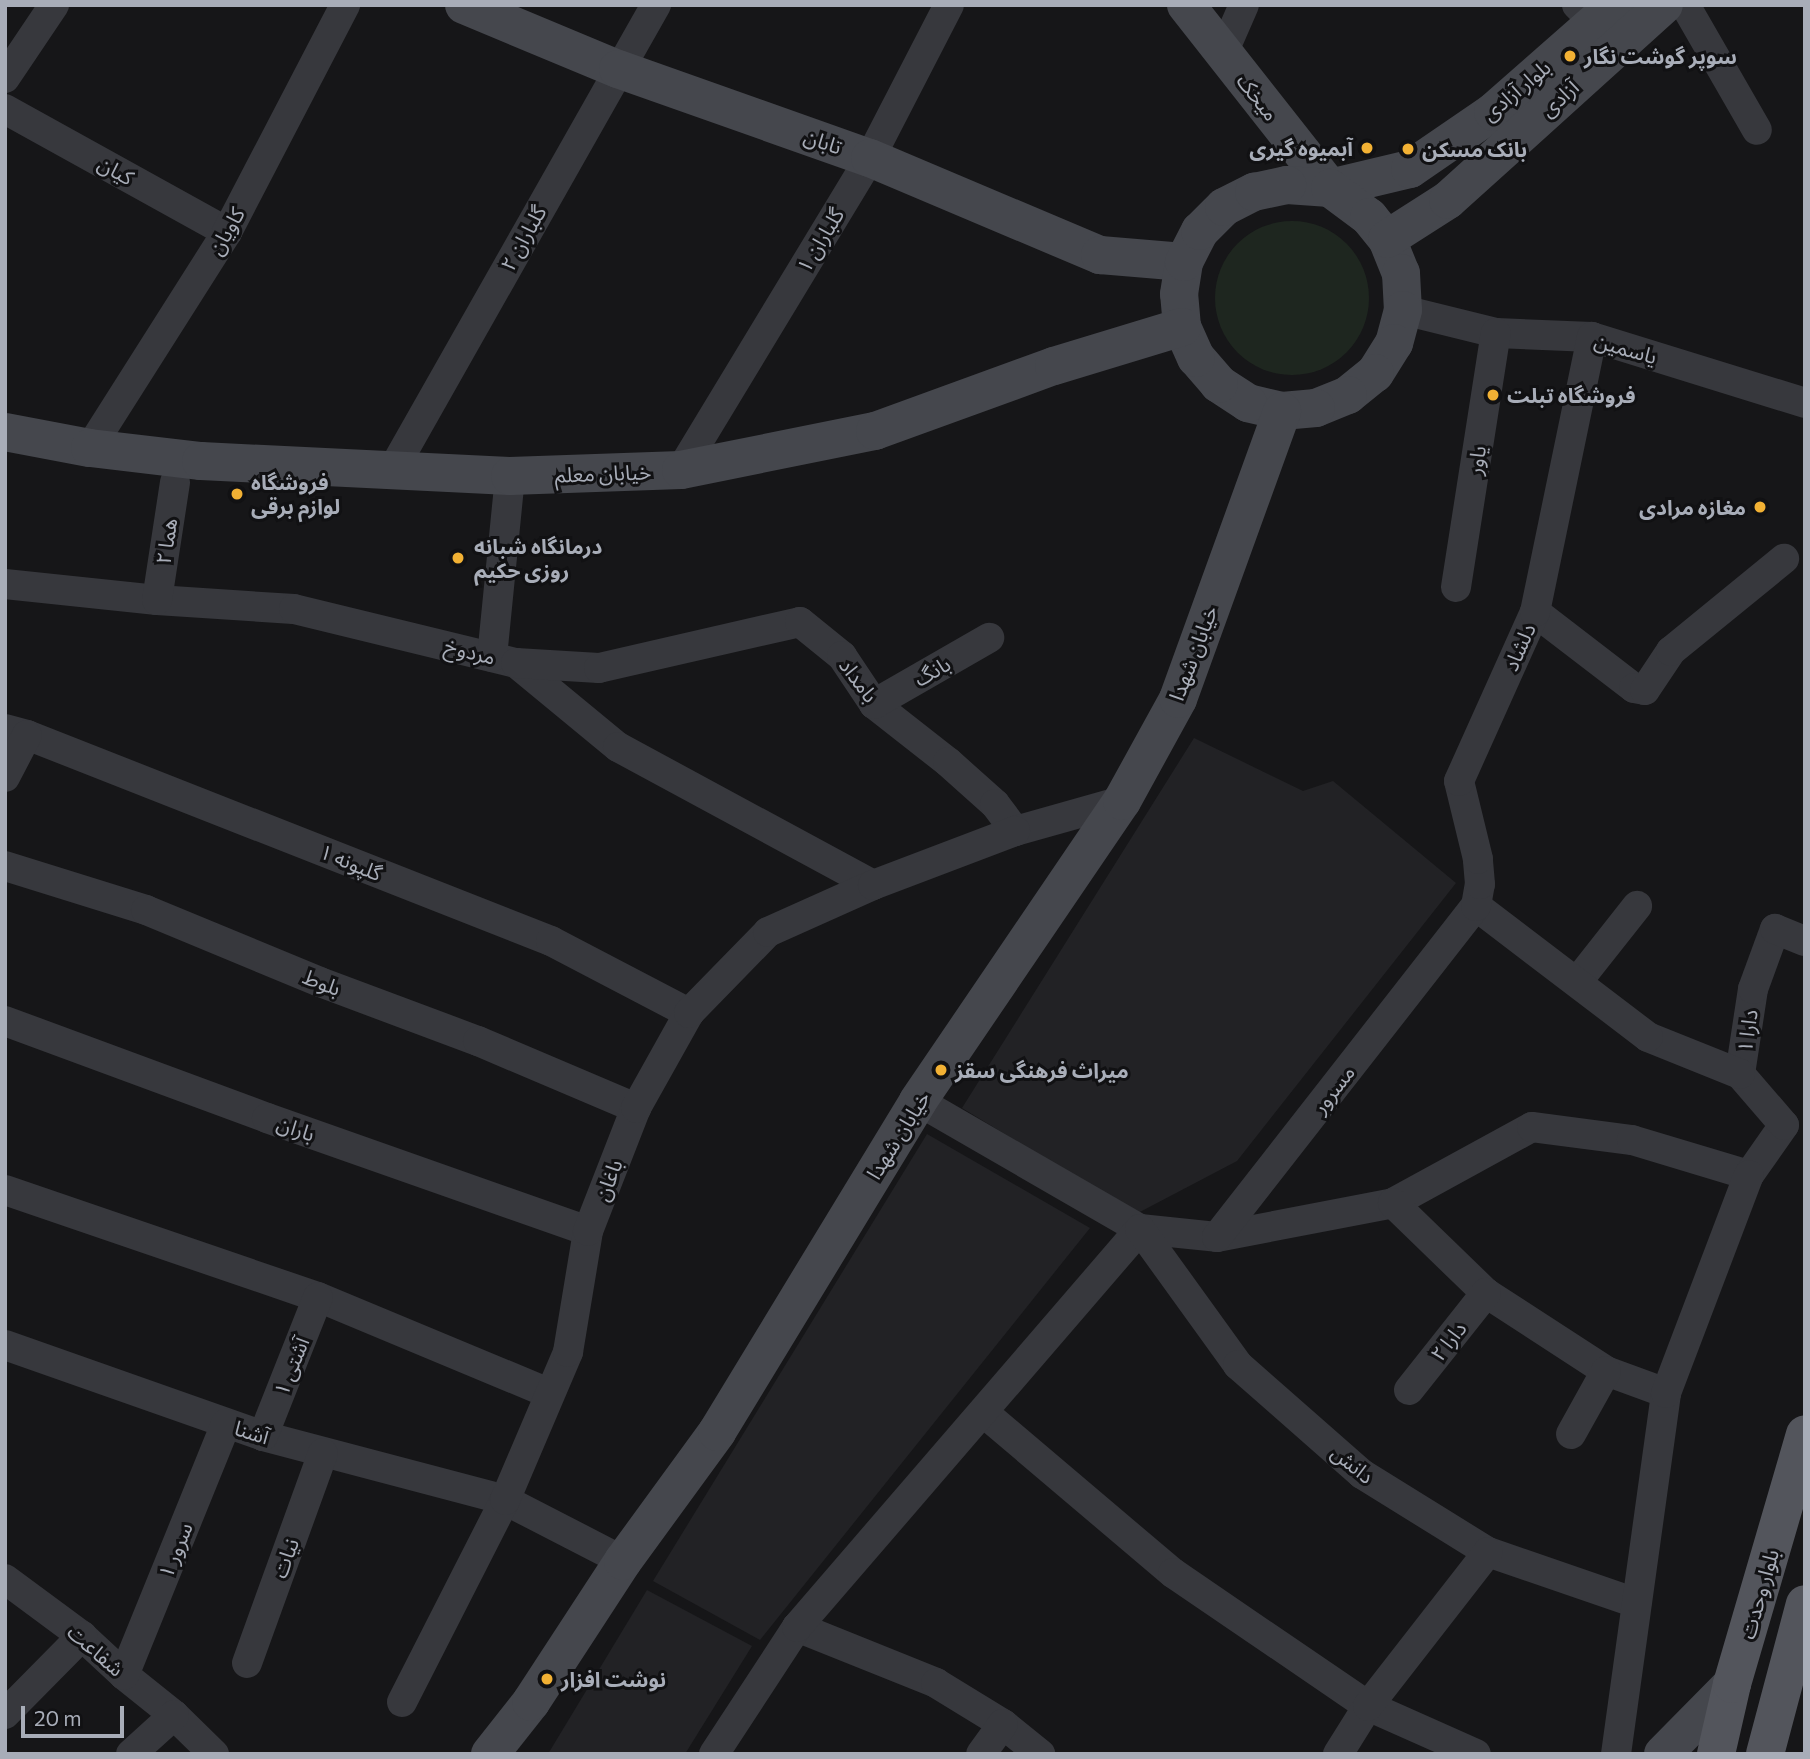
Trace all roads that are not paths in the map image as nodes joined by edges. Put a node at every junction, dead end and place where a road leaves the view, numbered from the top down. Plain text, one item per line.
1 (54, 5) edge
2 (345, 5) edge
3 (464, 5) edge
4 (656, 5) edge
5 (949, 5) edge
6 (1185, 5) edge
7 (1244, 5) edge
8 (1664, 5) edge
9 (1685, 5) edge
10 (1596, 11) edge
11 (1223, 53) junction
12 (618, 69) junction
13 (5, 78) edge
14 (5, 108) edge
15 (1757, 130) dead end
16 (870, 158) junction
17 (1330, 188) junction
18 (227, 232) junction
19 (1387, 239) junction
20 (1185, 262) junction
21 (1403, 310) junction
22 (1182, 327) junction
23 (1496, 333) junction
24 (1592, 337) junction
25 (1805, 403) edge
26 (1282, 411) junction
27 (5, 432) edge
28 (90, 448) junction
29 (681, 470) junction
30 (392, 471) junction
31 (510, 476) junction
32 (175, 482) dead end
33 (1784, 559) dead end
34 (5, 584) edge
35 (1456, 587) dead end
36 (157, 600) junction
37 (1535, 612) junction
38 (989, 638) dead end
39 (504, 660) junction
40 (874, 704) junction
41 (16, 732) edge
42 (5, 777) edge
43 (1122, 801) junction
44 (1015, 831) junction
45 (5, 866) edge
46 (873, 885) junction
47 (1476, 906) junction
48 (1637, 906) dead end
49 (1805, 941) edge
50 (1577, 982) junction
51 (689, 1013) junction
52 (5, 1021) edge
53 (1740, 1074) junction
54 (918, 1101) junction
55 (636, 1108) junction
56 (1749, 1175) junction
57 (5, 1190) edge
58 (1393, 1203) junction
59 (1140, 1229) junction
60 (588, 1231) junction
61 (1217, 1237) junction
62 (1486, 1293) junction
63 (318, 1297) junction
64 (6, 1347) edge
65 (1606, 1371) junction
66 (1409, 1390) dead end
67 (548, 1392) junction
68 (1666, 1393) junction
69 (983, 1412) junction
70 (226, 1424) junction
71 (1571, 1434) dead end
72 (1805, 1434) edge
73 (263, 1436) junction
74 (323, 1453) junction
75 (505, 1500) junction
76 (1488, 1552) junction
77 (623, 1561) junction
78 (5, 1579) edge
79 (1636, 1603) junction
80 (1805, 1604) edge
81 (797, 1627) junction
82 (82, 1636) junction
83 (247, 1663) dead end
84 (124, 1675) junction
85 (1732, 1684) junction
86 (402, 1702) dead end
87 (1368, 1706) junction
88 (5, 1714) edge
89 (174, 1715) junction
90 (1003, 1724) junction
91 (131, 1754) edge
92 (214, 1754) edge
93 (490, 1754) edge
94 (714, 1754) edge
95 (981, 1754) edge
96 (1040, 1754) edge
97 (1338, 1754) edge
98 (1476, 1754) edge
99 (1616, 1754) edge
100 (1663, 1754) edge
101 (1716, 1754) edge
102 (1765, 1754) edge

1 - 13 street
2 - 18 street, کاویان
3 - 12 main road, تابان
4 - 12 street, گلباران ۲
5 - 16 street, گلباران ۱
6 - 11 main road, میخک
7 - 11 street
8 - 19 main road, آزادی
9 - 15 street
10 - 17 main road, بلوار آزادی
11 - 17 main road, میخک
12 - 16 main road, تابان
12 - 30 street, گلباران ۲
14 - 18 street, کیان
16 - 20 main road, تابان
16 - 29 street, گلباران ۱
17 - 19 main road
17 - 20 main road
18 - 28 street, کاویان
19 - 21 main road
20 - 22 main road
21 - 23 street, یاسمین
21 - 26 main road
22 - 26 main road
22 - 29 main road, خیابان معلم
23 - 24 street, یاسمین
23 - 35 street, یاور
24 - 25 street, یاسمین
24 - 37 street, دلشاد
26 - 43 main road, خیابان شهدا
27 - 28 main road, خیابان معلم
28 - 30 main road, خیابان معلم
29 - 31 main road, خیابان معلم
30 - 31 main road, خیابان معلم
31 - 39 street
32 - 36 street, هما ۲
33 - 37 street
34 - 36 street, مردوخ
36 - 39 street, مردوخ
37 - 47 street, دلشاد
38 - 40 street, بانگ
39 - 40 street, بامداد
39 - 46 street, مردوخ
40 - 44 street, بامداد
41 - 42 street
41 - 51 street, گلپونه ۱
43 - 44 street
43 - 54 main road, خیابان شهدا
44 - 46 street, باغان
45 - 55 street, بلوط
46 - 51 street, باغان
47 - 50 street
47 - 61 street, مسرور
48 - 50 street
49 - 53 street, دارا ۱
50 - 53 street
51 - 55 street, باغان
52 - 60 street, باران
53 - 56 street
54 - 59 street
54 - 77 main road, خیابان شهدا
55 - 60 street, باغان
56 - 58 street
56 - 68 street
57 - 63 street
58 - 61 street
58 - 62 street
59 - 61 street
59 - 69 street
59 - 76 street, دانش
60 - 67 street, باغان
62 - 65 street
62 - 66 street, دارا ۲
63 - 67 street
63 - 73 street, آشتی ۱
64 - 70 street, آشنا
65 - 68 street
65 - 71 street
67 - 75 street, باغان
68 - 79 street
69 - 81 street
69 - 87 street
70 - 73 street, آشنا
70 - 84 street, سرور ۱
72 - 85 main road, بلوار وحدت
73 - 74 street, آشنا
74 - 75 street, آشنا
74 - 83 street, نیات
75 - 77 street, آشنا
75 - 86 street, باغان
76 - 79 street, دانش
76 - 87 street
77 - 93 main road, خیابان شهدا
78 - 82 street, شفاعت
79 - 99 street
80 - 102 main road
81 - 90 street
81 - 94 street
82 - 84 street, شفاعت
82 - 88 street
84 - 89 street, شفاعت
85 - 100 main road
85 - 101 main road, بلوار وحدت
87 - 97 street
87 - 98 street
89 - 91 street
89 - 92 street, شفاعت
90 - 95 street
90 - 96 street

